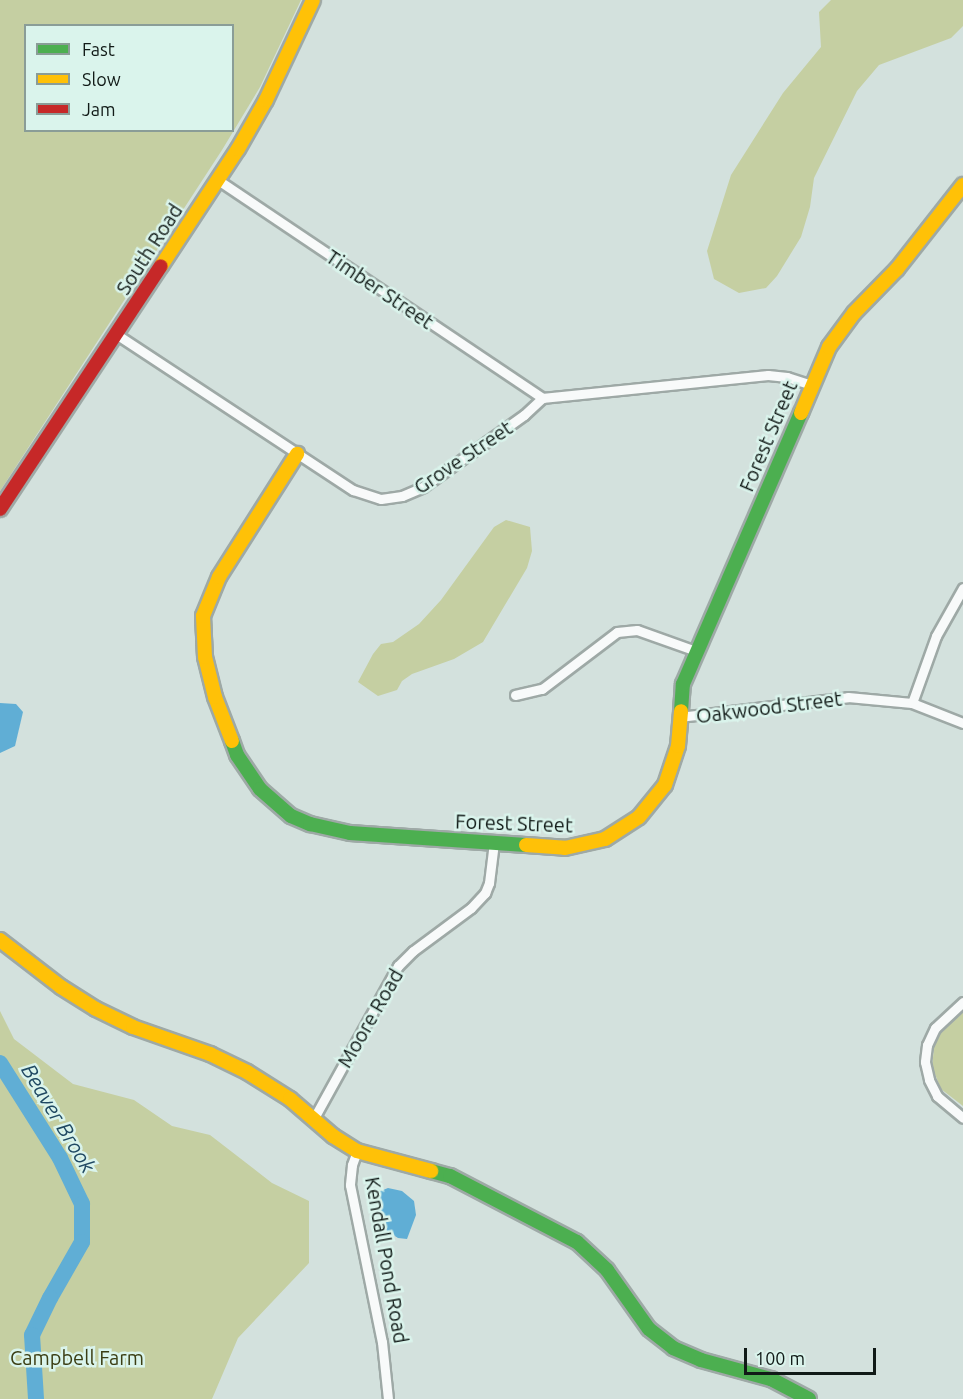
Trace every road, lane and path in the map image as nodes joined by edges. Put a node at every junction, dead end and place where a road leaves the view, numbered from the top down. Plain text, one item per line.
1 (313, 0) edge
2 (218, 180) junction
3 (963, 185) edge
4 (116, 334) junction
5 (812, 385) junction
6 (542, 398) junction
7 (297, 454) junction
8 (0, 509) edge
9 (963, 588) edge
10 (696, 651) junction
11 (515, 695) dead end
12 (912, 703) junction
13 (680, 717) junction
14 (963, 723) edge
15 (494, 844) junction
16 (0, 940) edge
17 (963, 1002) edge
18 (314, 1118) junction
19 (963, 1118) edge
20 (357, 1151) junction
21 (388, 1399) edge
22 (809, 1399) edge

1 - 2 street, South Road
2 - 4 street, South Road
2 - 6 street, Timber Street
3 - 5 street, Forest Street
4 - 7 street, Grove Street
4 - 8 street, South Road
5 - 6 street
5 - 10 street, Forest Street
6 - 7 street, Grove Street
7 - 15 street, Forest Street
9 - 12 street
10 - 11 street
10 - 13 street, Forest Street
12 - 13 street, Oakwood Street
12 - 14 street, Oakwood Street
13 - 15 street, Forest Street
15 - 18 street, Moore Road
16 - 18 street, Kendall Pond Road
17 - 19 street
18 - 20 street, Kendall Pond Road
20 - 21 street, Kendall Pond Road
20 - 22 street

